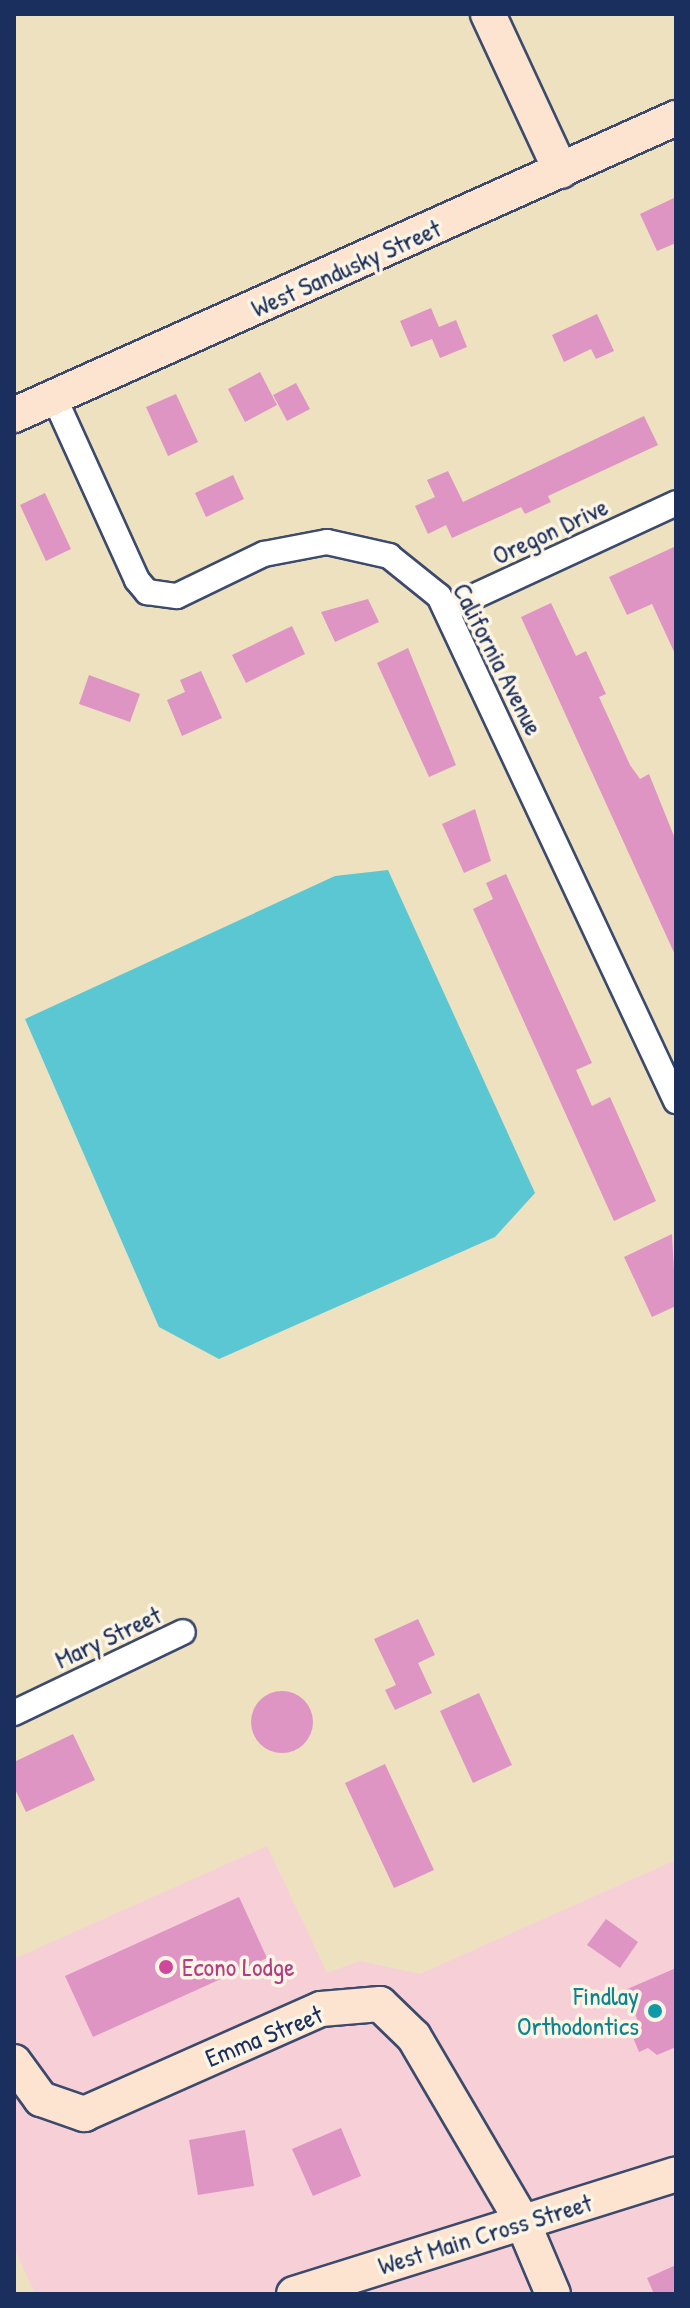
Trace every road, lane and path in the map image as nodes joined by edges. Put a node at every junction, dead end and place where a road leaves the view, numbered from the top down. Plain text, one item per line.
1 (488, 14) edge
2 (676, 118) edge
3 (561, 171) junction
4 (54, 397) junction
5 (14, 415) edge
6 (676, 503) edge
7 (447, 609) junction
8 (676, 1101) edge
9 (183, 1632) dead end
10 (14, 1713) edge
11 (14, 2062) edge
12 (676, 2174) edge
13 (523, 2223) junction
14 (294, 2294) edge
15 (553, 2294) edge

1 - 3 street
2 - 3 street, West Sandusky Street
3 - 4 street, West Sandusky Street
4 - 5 street, West Sandusky Street
4 - 7 street, California Avenue
6 - 7 street, Oregon Drive
7 - 8 street, California Avenue
9 - 10 street, Mary Street
11 - 13 street, Emma Street
12 - 13 street, West Main Cross Street
13 - 14 street, West Main Cross Street
13 - 15 street, Emma Street

